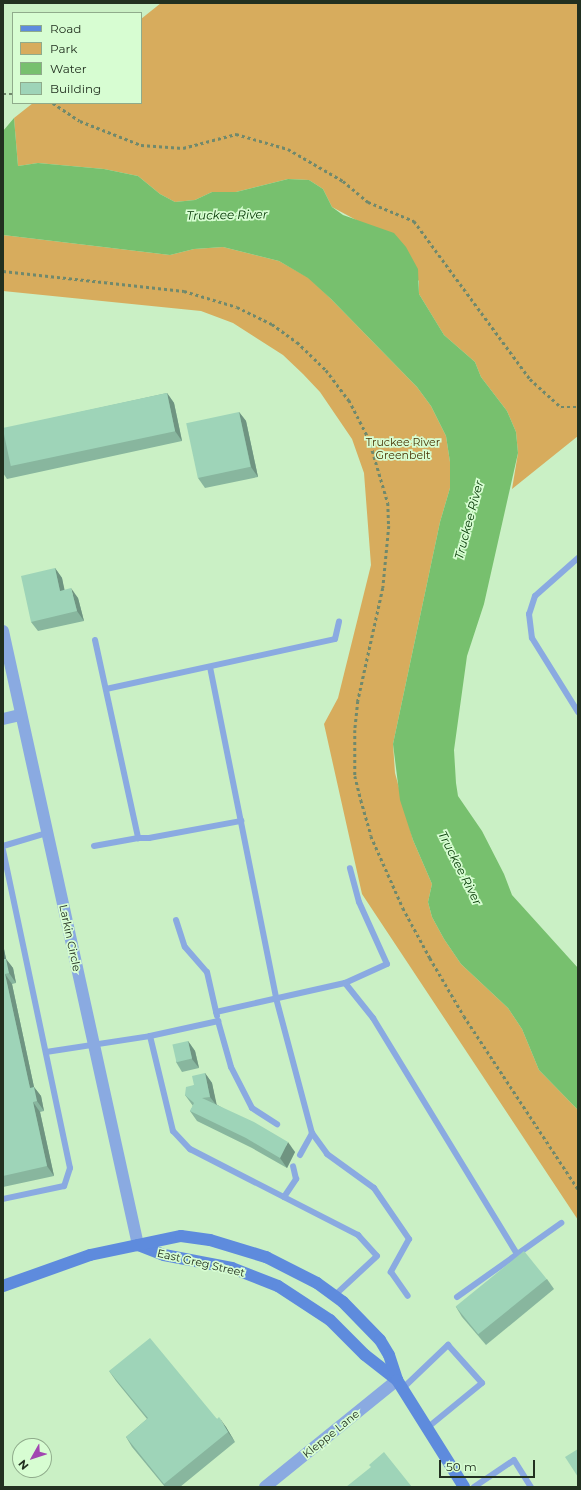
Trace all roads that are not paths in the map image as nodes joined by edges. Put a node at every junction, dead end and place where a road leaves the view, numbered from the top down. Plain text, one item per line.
1 (578, 558) edge
2 (339, 621) dead end
3 (3, 631) edge
4 (96, 640) dead end
5 (210, 667) junction
6 (106, 689) junction
7 (578, 712) edge
8 (21, 715) junction
9 (3, 719) edge
10 (241, 821) junction
11 (48, 833) junction
12 (138, 838) junction
13 (3, 846) edge
14 (94, 846) dead end
15 (3, 850) edge
16 (350, 868) dead end
17 (176, 920) dead end
18 (345, 983) junction
19 (276, 998) junction
20 (216, 1012) junction
21 (218, 1021) junction
22 (150, 1036) junction
23 (94, 1044) junction
24 (46, 1052) junction
25 (277, 1124) dead end
26 (312, 1133) junction
27 (300, 1155) dead end
28 (294, 1166) dead end
29 (284, 1197) junction
30 (3, 1199) edge
31 (561, 1223) dead end
32 (138, 1245) junction
33 (517, 1254) junction
34 (3, 1286) edge
35 (334, 1296) junction
36 (408, 1296) dead end
37 (457, 1297) dead end
38 (399, 1385) junction
39 (427, 1428) junction
40 (265, 1487) edge
41 (464, 1487) edge
42 (474, 1487) edge
43 (531, 1487) edge

1 - 7 lane
2 - 5 lane
3 - 8 street, Larkin Circle
4 - 6 lane
5 - 6 lane
5 - 10 lane
6 - 12 lane
8 - 9 street
8 - 11 street, Larkin Circle
10 - 12 lane
10 - 19 lane
11 - 13 lane
11 - 23 street, Larkin Circle
12 - 14 lane
15 - 24 lane
16 - 18 lane
17 - 20 lane
18 - 19 lane
18 - 33 lane
19 - 20 lane
19 - 26 lane
20 - 21 lane
21 - 22 lane
21 - 25 lane
22 - 23 lane
22 - 29 lane
23 - 24 lane
23 - 32 street, Larkin Circle
24 - 30 lane
26 - 27 lane
26 - 36 lane
28 - 29 lane
29 - 35 lane
31 - 33 lane
32 - 34 main road, East Greg Street
32 - 35 main road, East Greg Street
32 - 38 main road, East Greg Street
33 - 37 lane
35 - 38 main road, East Greg Street
38 - 39 main road, East Greg Street
38 - 39 lane
38 - 40 street, Kleppe Lane
39 - 41 main road, East Greg Street
42 - 43 lane

